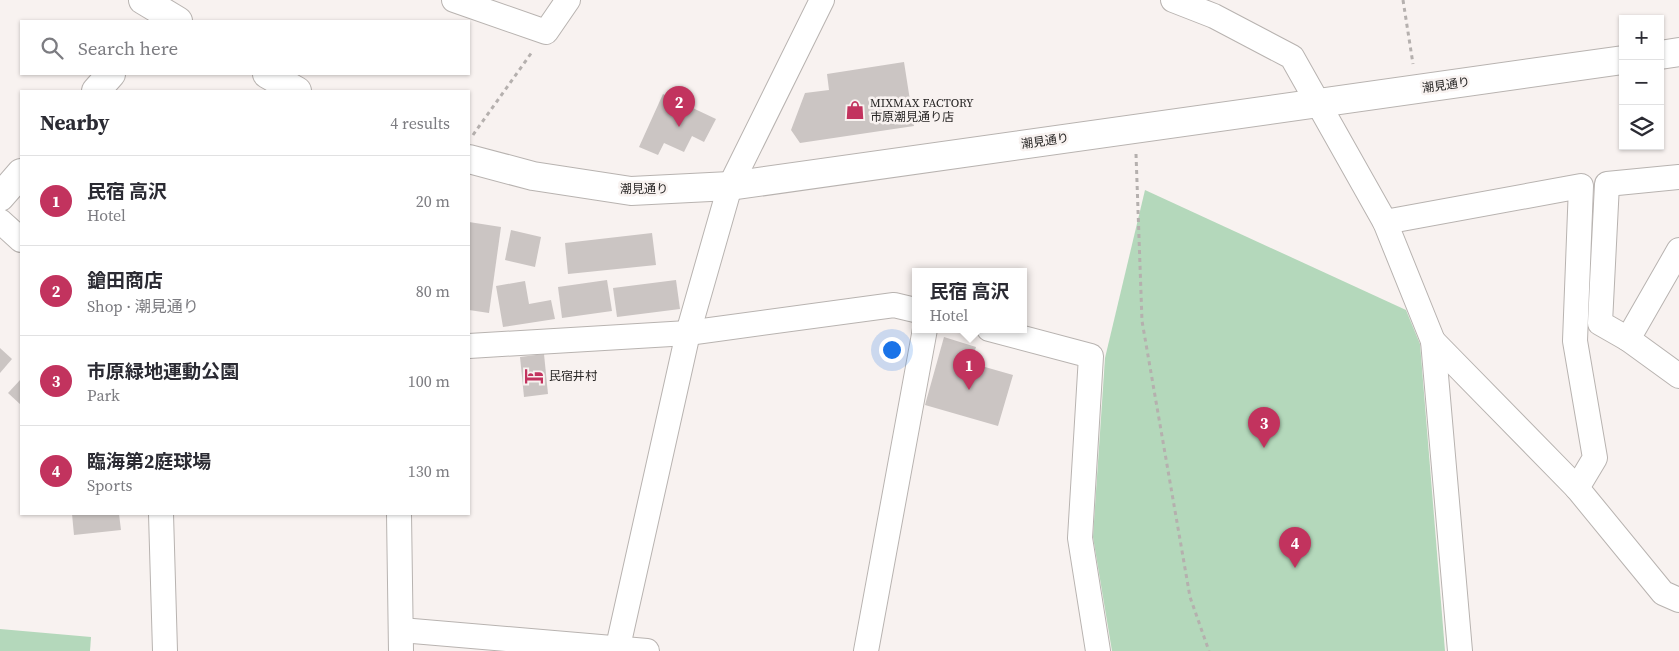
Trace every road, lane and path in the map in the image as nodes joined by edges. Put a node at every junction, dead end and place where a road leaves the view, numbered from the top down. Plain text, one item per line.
1 (454, 0) edge
2 (568, 0) edge
3 (822, 0) edge
4 (1173, 0) edge
5 (1403, 0) edge
6 (546, 32) junction
7 (1679, 52) edge
8 (1664, 54) edge
9 (1619, 61) edge
10 (111, 75) edge
11 (269, 75) edge
12 (1416, 89) junction
13 (97, 90) edge
14 (295, 90) edge
15 (1319, 102) junction
16 (1134, 128) junction
17 (470, 141) edge
18 (470, 159) edge
19 (20, 174) edge
20 (1679, 177) edge
21 (730, 186) junction
22 (0, 197) edge
23 (0, 221) edge
24 (1385, 222) junction
25 (20, 239) edge
26 (1679, 250) edge
27 (912, 309) edge
28 (688, 333) junction
29 (924, 333) edge
30 (1004, 333) edge
31 (1628, 339) junction
32 (1433, 341) junction
33 (470, 346) edge
34 (1679, 376) edge
35 (1577, 488) junction
36 (161, 515) edge
37 (399, 515) edge
38 (1679, 600) edge
39 (401, 641) edge
40 (617, 649) edge
41 (165, 651) edge
42 (647, 651) edge
43 (866, 651) edge
44 (1098, 651) edge
45 (1209, 651) edge
46 (1460, 651) edge

1 - 6 street
2 - 6 street
3 - 21 street
4 - 15 street
5 - 12 path
6 - 17 path
7 - 8 street
9 - 12 street, 潮見通り
10 - 13 street
11 - 14 street
12 - 15 street, 潮見通り
15 - 16 street, 潮見通り
15 - 24 street
16 - 21 street, 潮見通り
16 - 45 path
18 - 21 street, 潮見通り
19 - 22 street
20 - 31 street
21 - 28 street
23 - 25 street
24 - 32 street
24 - 35 street
26 - 31 street
27 - 28 street
28 - 33 street
28 - 40 street
29 - 43 street
30 - 44 street
31 - 34 street
32 - 35 street
32 - 46 street
35 - 38 street
36 - 41 street
37 - 39 street
39 - 40 street
40 - 42 street

